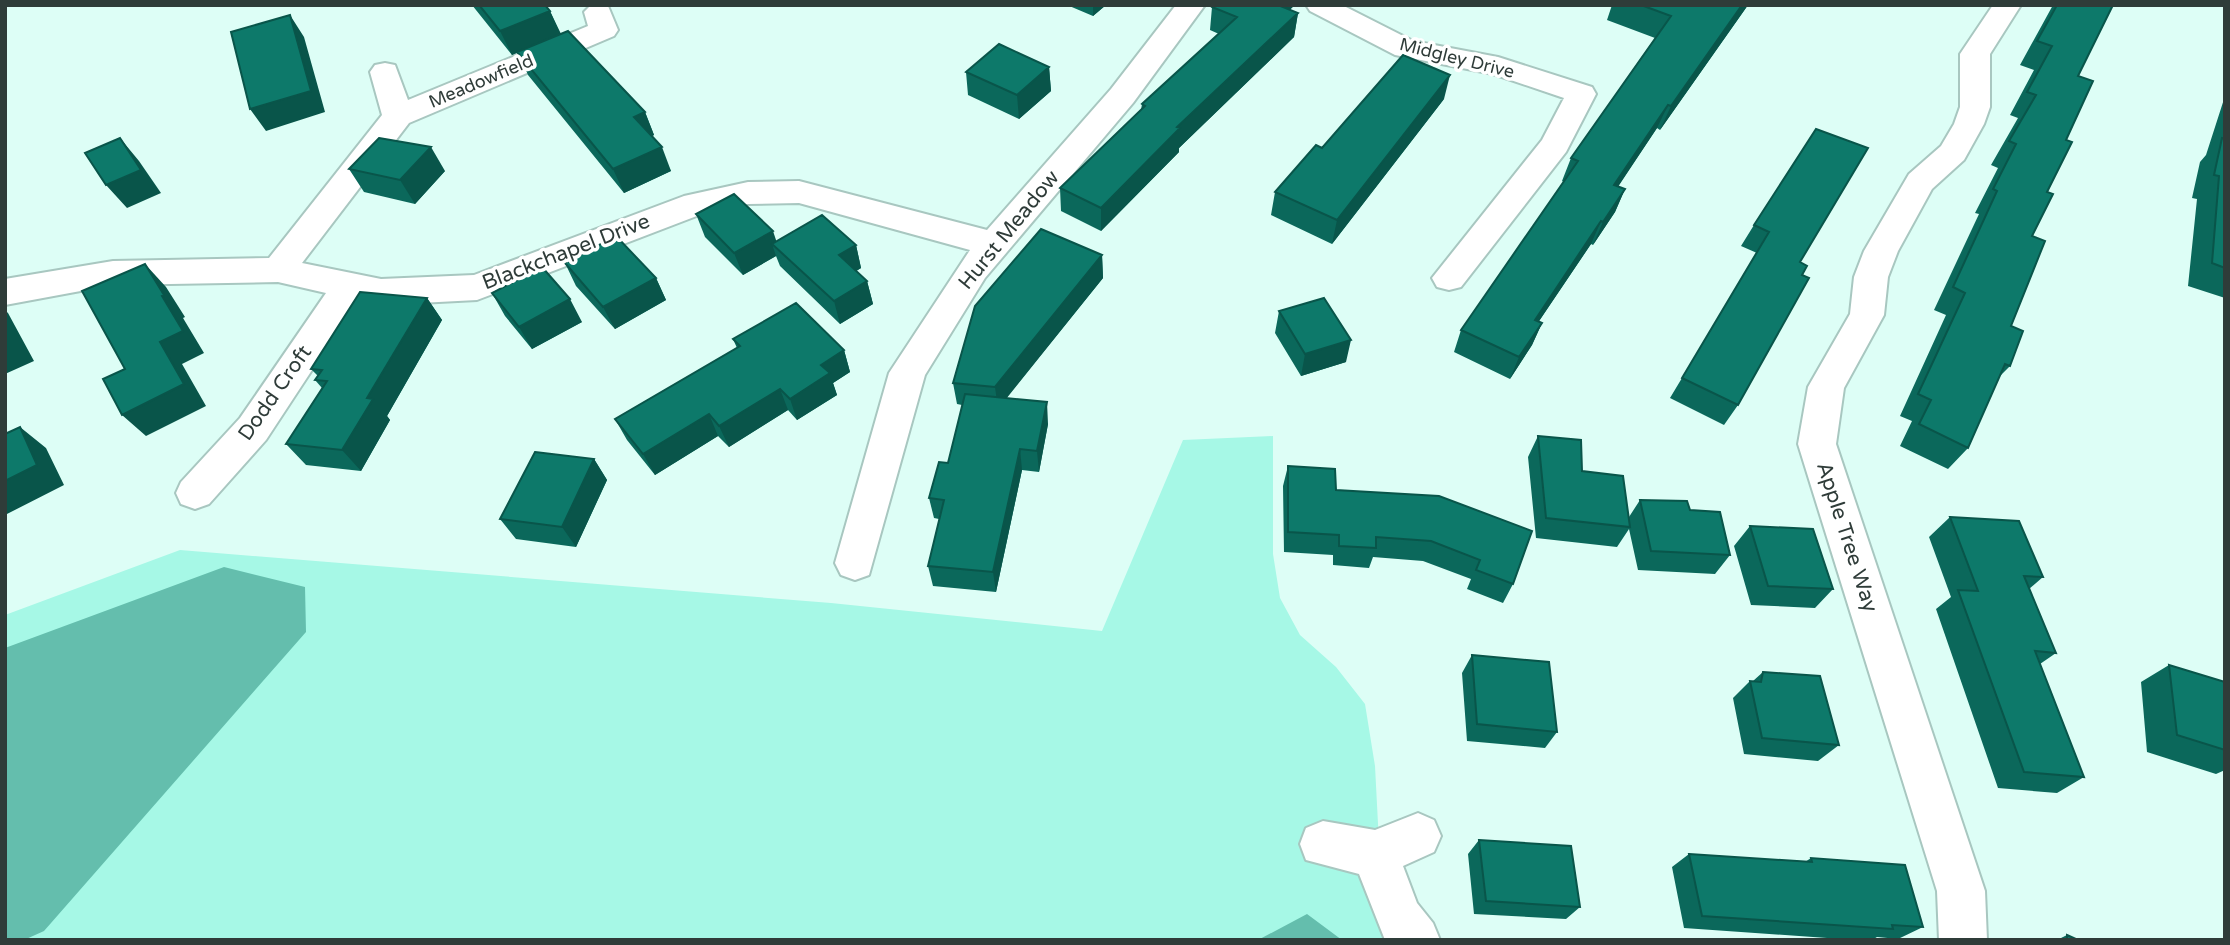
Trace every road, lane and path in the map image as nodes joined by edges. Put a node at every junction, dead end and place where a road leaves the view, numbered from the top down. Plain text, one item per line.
1 (1191, 5) edge
2 (1320, 5) edge
3 (2007, 5) edge
4 (607, 26) dead end
5 (385, 72) dead end
6 (398, 116) junction
7 (994, 244) junction
8 (278, 270) junction
9 (1449, 278) dead end
10 (348, 287) junction
11 (5, 292) edge
12 (195, 493) dead end
13 (855, 563) dead end
14 (1418, 836) dead end
15 (1323, 844) dead end
16 (1375, 854) junction
17 (1416, 940) edge
18 (1963, 940) edge

1 - 7 street, Hurst Meadow
2 - 9 street, Midgley Drive
3 - 18 street, Apple Tree Way
4 - 6 street, Meadowfield
5 - 6 street
6 - 8 street, Meadowfield
7 - 10 street, Blackchapel Drive
7 - 13 street, Hurst Meadow
8 - 10 street, Blackchapel Drive
8 - 11 street, Blackchapel Drive
10 - 12 street, Dodd Croft
14 - 16 street
15 - 16 street
16 - 17 street

